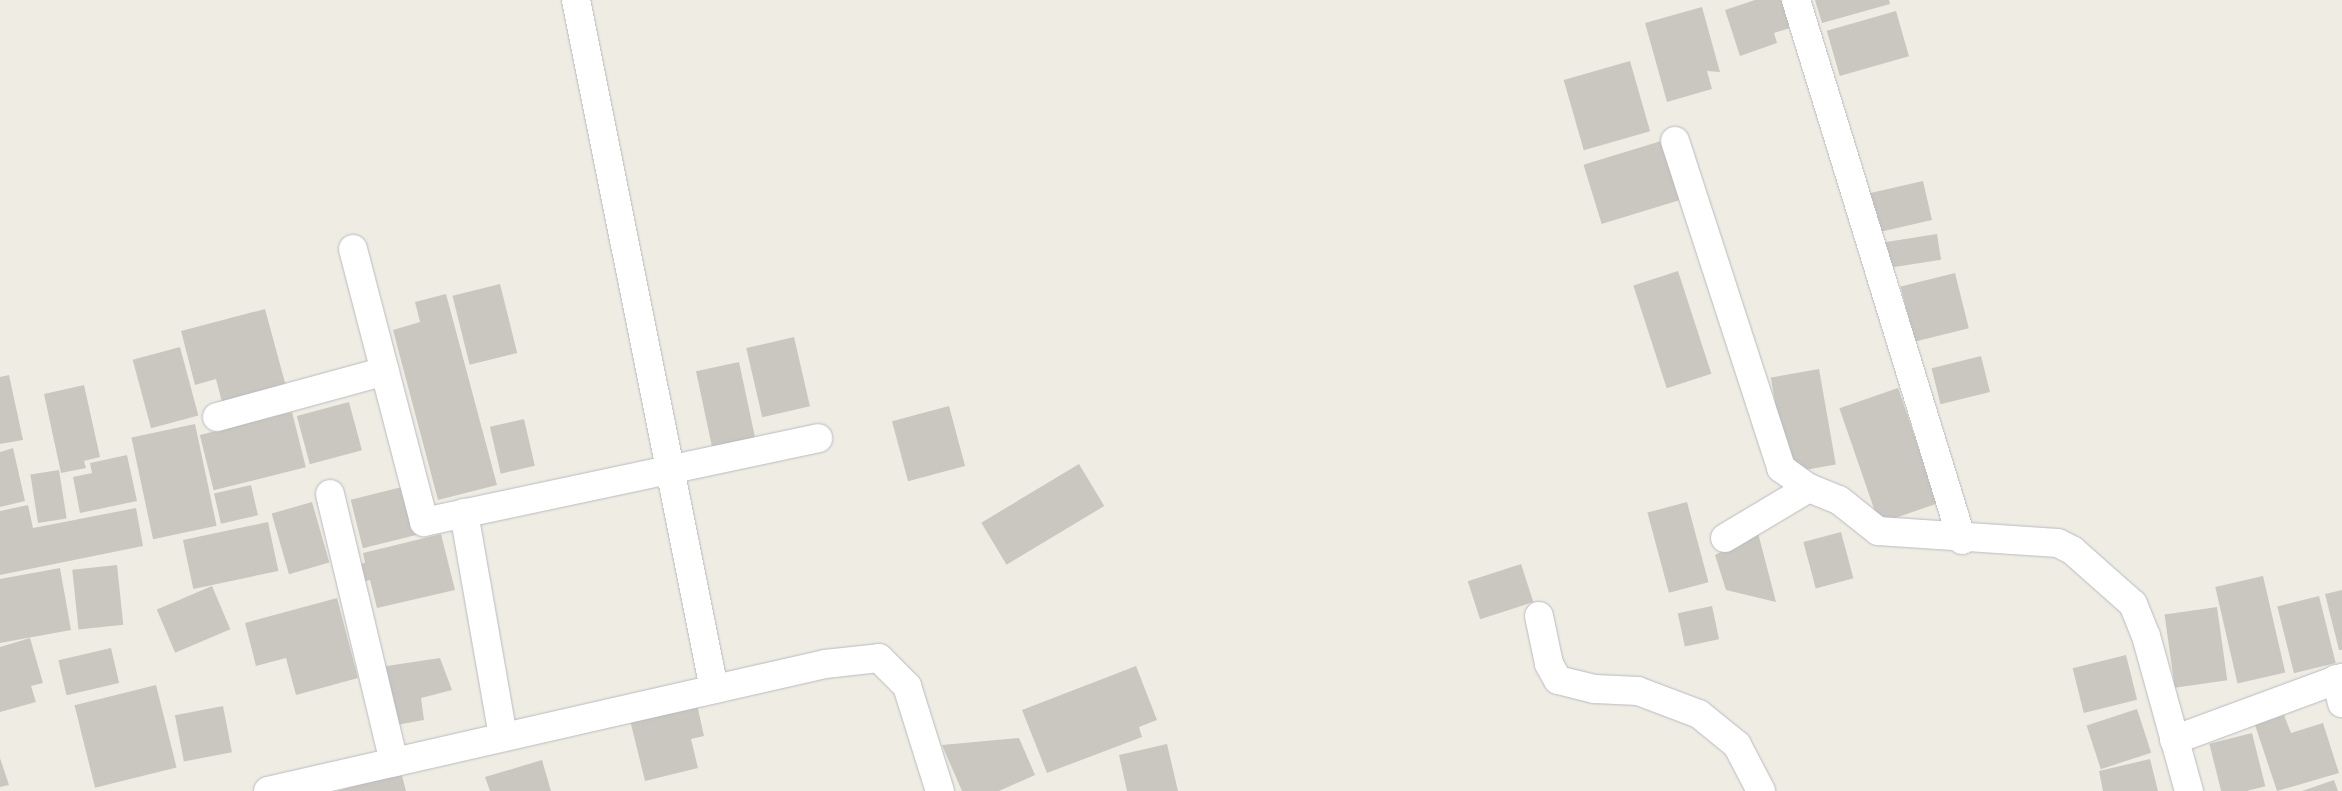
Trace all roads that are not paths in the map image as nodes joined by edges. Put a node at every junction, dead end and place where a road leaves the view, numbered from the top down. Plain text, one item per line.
1 (576, 0) edge
2 (1796, 0) edge
3 (1675, 140) dead end
4 (353, 249) dead end
5 (385, 371) junction
6 (217, 418) dead end
7 (818, 438) dead end
8 (673, 466) junction
9 (1809, 488) junction
10 (330, 494) dead end
11 (464, 513) junction
12 (1725, 538) dead end
13 (1962, 540) junction
14 (1539, 616) dead end
15 (2340, 687) edge
16 (714, 689) junction
17 (503, 737) junction
18 (2174, 740) junction
19 (394, 762) junction
20 (320, 785) edge
21 (268, 791) edge
22 (940, 791) edge
23 (1761, 791) edge
24 (2188, 791) edge

1 - 8 street
2 - 13 street
3 - 9 street
4 - 5 street
5 - 6 street
5 - 11 street
7 - 8 street
8 - 11 street
8 - 16 street
9 - 12 street
9 - 13 street
10 - 19 street
11 - 17 street
13 - 18 street
14 - 23 street
15 - 18 street
16 - 17 street
16 - 22 street
17 - 19 street
18 - 24 street
19 - 20 street
20 - 21 street

